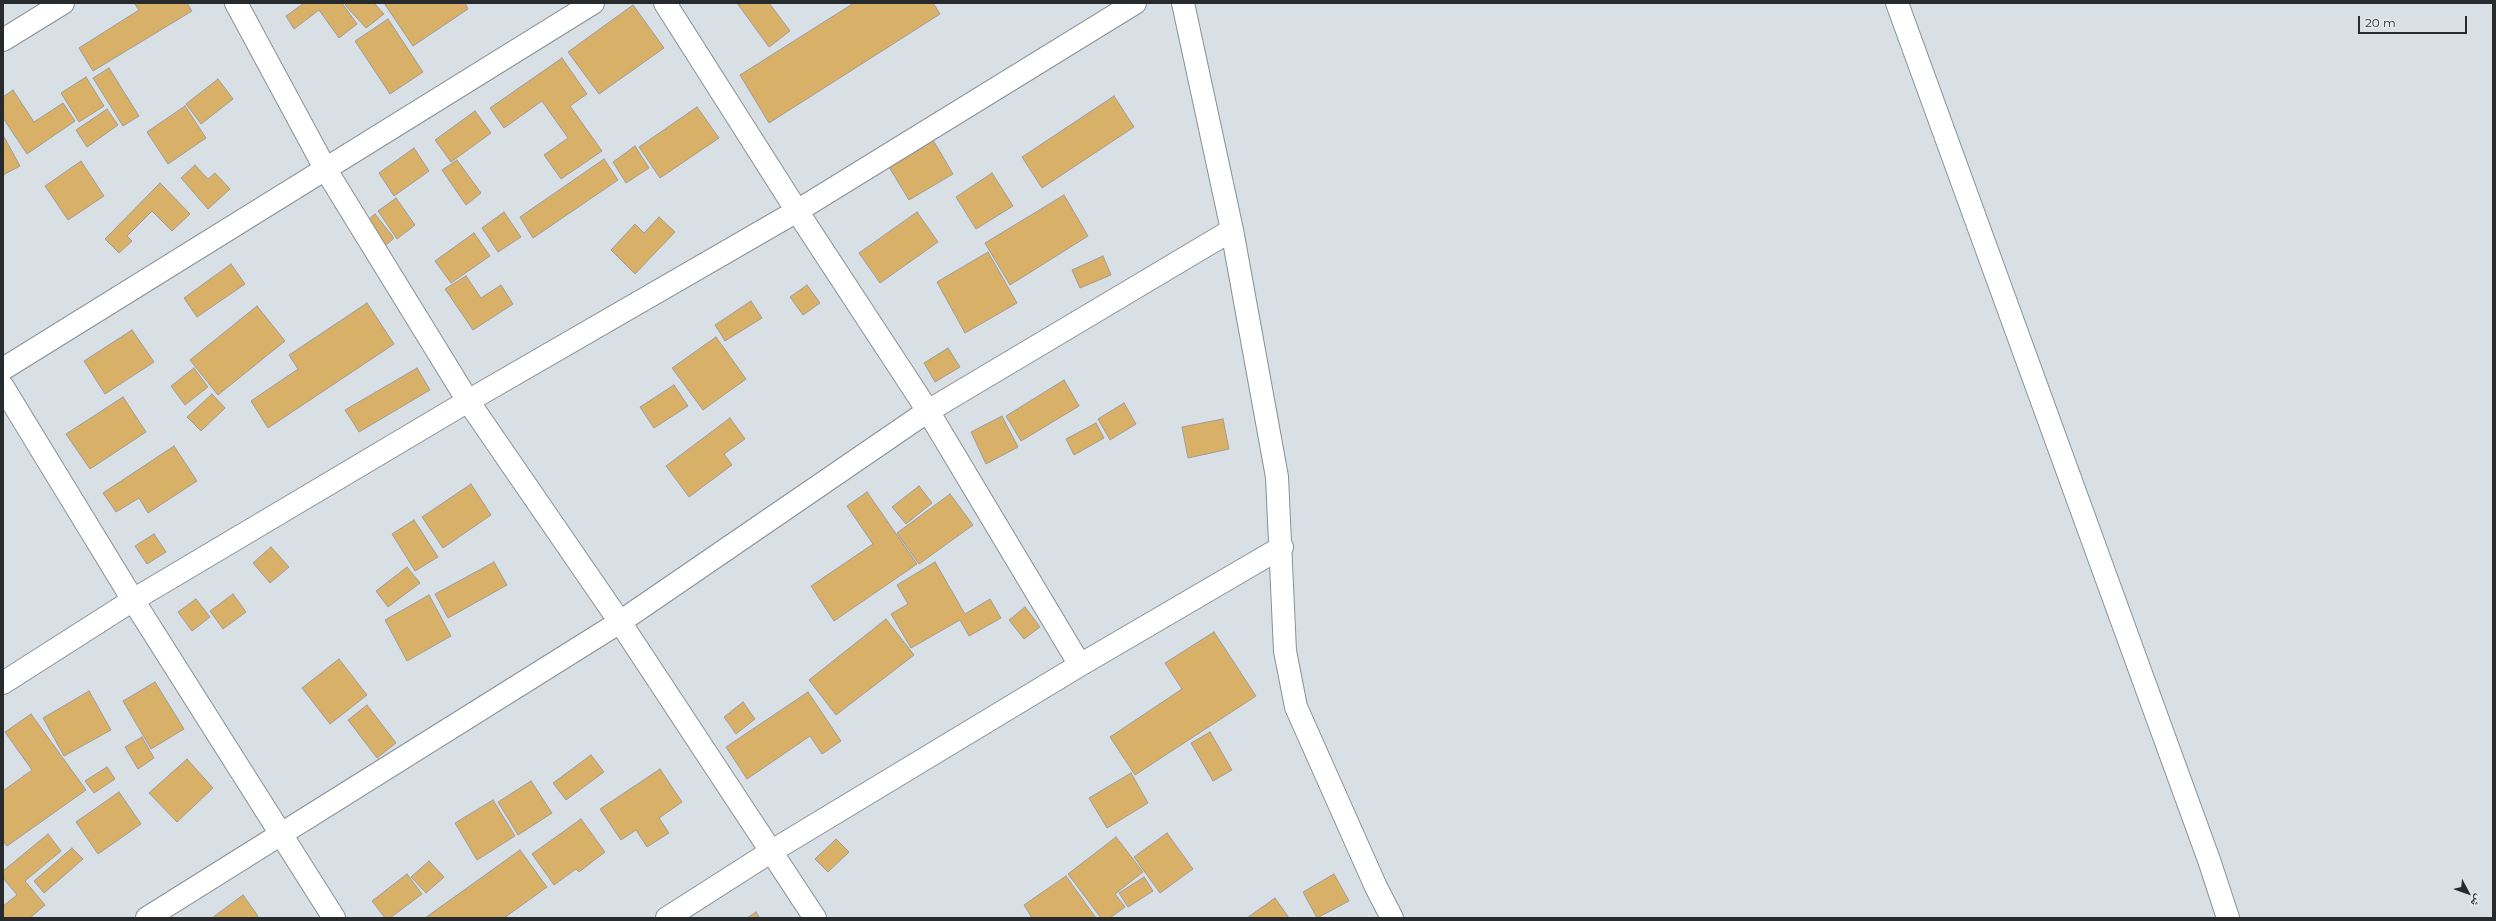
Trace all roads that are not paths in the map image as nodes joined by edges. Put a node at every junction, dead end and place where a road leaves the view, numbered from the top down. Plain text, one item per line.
1 (63, 3) edge
2 (236, 3) edge
3 (593, 3) edge
4 (665, 3) edge
5 (1135, 3) edge
6 (1183, 3) edge
7 (1897, 3) edge
8 (3, 40) edge
9 (326, 170) junction
10 (797, 211) junction
11 (1232, 230) junction
12 (3, 369) edge
13 (3, 387) edge
14 (468, 401) junction
15 (928, 412) junction
16 (1282, 547) junction
17 (133, 600) junction
18 (620, 622) junction
19 (1080, 665) junction
20 (3, 683) edge
21 (281, 835) junction
22 (772, 851) junction
23 (147, 918) edge
24 (334, 918) edge
25 (667, 918) edge
26 (815, 918) edge
27 (1392, 918) edge
28 (2228, 918) edge

1 - 8 street
2 - 9 street
3 - 9 street
4 - 10 street
5 - 10 street
6 - 11 street
7 - 28 street
9 - 12 street
9 - 14 street
10 - 14 street
10 - 15 street
11 - 15 street
11 - 16 street
13 - 17 street
14 - 17 street
14 - 18 street
15 - 18 street
15 - 19 street
16 - 19 street
16 - 27 street
17 - 20 street
17 - 21 street
18 - 21 street
18 - 22 street
19 - 22 street
21 - 23 street
21 - 24 street
22 - 25 street
22 - 26 street

